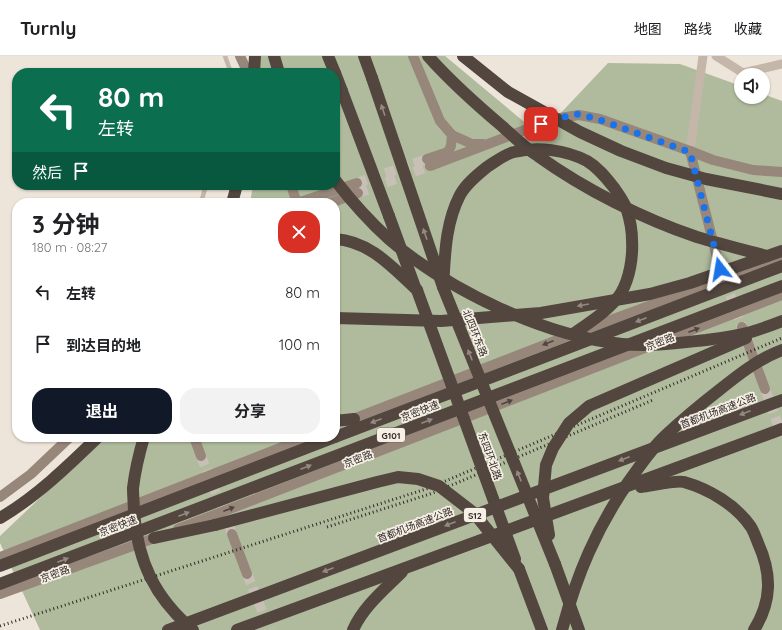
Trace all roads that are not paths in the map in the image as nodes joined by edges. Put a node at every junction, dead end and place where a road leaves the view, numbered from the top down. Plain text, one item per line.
1 (225, 56) edge
2 (240, 56) edge
3 (255, 56) edge
4 (274, 56) edge
5 (328, 56) edge
6 (364, 56) edge
7 (413, 56) edge
8 (428, 56) edge
9 (463, 56) edge
10 (703, 56) edge
11 (716, 56) edge
12 (782, 64) edge
13 (229, 68) edge
14 (246, 68) edge
15 (254, 68) edge
16 (278, 68) edge
17 (333, 68) edge
18 (340, 86) edge
19 (452, 135) junction
20 (489, 144) junction
21 (690, 152) junction
22 (782, 172) edge
23 (340, 186) edge
24 (782, 194) edge
25 (317, 198) edge
26 (339, 198) edge
27 (340, 239) edge
28 (782, 251) edge
29 (782, 259) edge
30 (782, 266) edge
31 (720, 269) tunnel mouth
32 (782, 286) edge
33 (443, 287) junction
34 (417, 290) junction
35 (782, 296) edge
36 (340, 318) edge
37 (782, 322) edge
38 (742, 327) tunnel mouth
39 (573, 334) junction
40 (782, 350) edge
41 (765, 389) tunnel mouth
42 (782, 400) edge
43 (354, 419) junction
44 (340, 420) edge
45 (340, 424) edge
46 (782, 429) edge
47 (340, 435) edge
48 (65, 442) edge
49 (93, 442) edge
50 (143, 442) edge
51 (196, 442) edge
52 (295, 442) edge
53 (322, 442) edge
54 (201, 456) tunnel mouth
55 (620, 490) junction
56 (0, 497) edge
57 (0, 518) edge
58 (232, 534) tunnel mouth
59 (154, 538) junction
60 (0, 557) edge
61 (555, 564) junction
62 (0, 566) edge
63 (405, 569) junction
64 (519, 569) junction
65 (247, 574) tunnel mouth
66 (0, 584) edge
67 (0, 594) edge
68 (534, 609) junction
69 (573, 616) junction
70 (168, 630) edge
71 (193, 630) edge
72 (237, 630) edge
73 (353, 630) edge
74 (535, 630) edge
75 (542, 630) edge
76 (562, 630) edge
77 (578, 630) edge
78 (586, 630) edge
79 (754, 630) edge

1 - 13 lane
2 - 14 main road
3 - 15 highway
4 - 16 highway
5 - 17 highway
33 -> 6 highway, 北四环东路, bridge
7 - 19 main road
8 - 29 highway, bridge
9 - 24 highway, bridge
10 - 21 street
11 - 12 street
18 - 34 highway, bridge
19 - 20 main road
19 - 20 main road
20 - 21 main road
21 - 22 main road
21 - 31 main road
23 - 37 highway, bridge
25 - 26 main road
27 - 34 highway
28 -> 36 highway, bridge
29 - 39 main road
30 -> 47 highway, 京密快速 / G101, bridge
66 -> 32 highway, 京密快速 / G101, bridge
33 - 39 highway, bridge
61 -> 33 highway, 北四环东路, bridge
34 - 64 highway, 东四环北路, bridge
59 -> 35 main road, 京密路 / G101
37 - 61 highway, bridge
38 - 41 main road
39 -> 43 main road
40 - 76 highway, bridge
42 -> 70 highway, 首都机场高速公路 / S12
43 - 44 highway
43 - 45 main road
46 - 55 highway
48 - 56 main road
49 - 57 highway
50 - 71 highway, bridge
51 - 54 main road
52 - 60 main road
53 - 62 highway, 京密快速 / G101, bridge
55 - 63 highway
55 - 79 highway
58 - 65 main road
59 - 64 highway, bridge
59 - 67 main road, 京密路 / G101
61 - 69 highway, 北四环东路, bridge
63 - 72 highway
63 - 73 highway
64 - 68 highway, 东四环北路
68 - 74 highway
68 - 75 highway, 东四环北路
69 - 77 highway
69 - 78 highway

